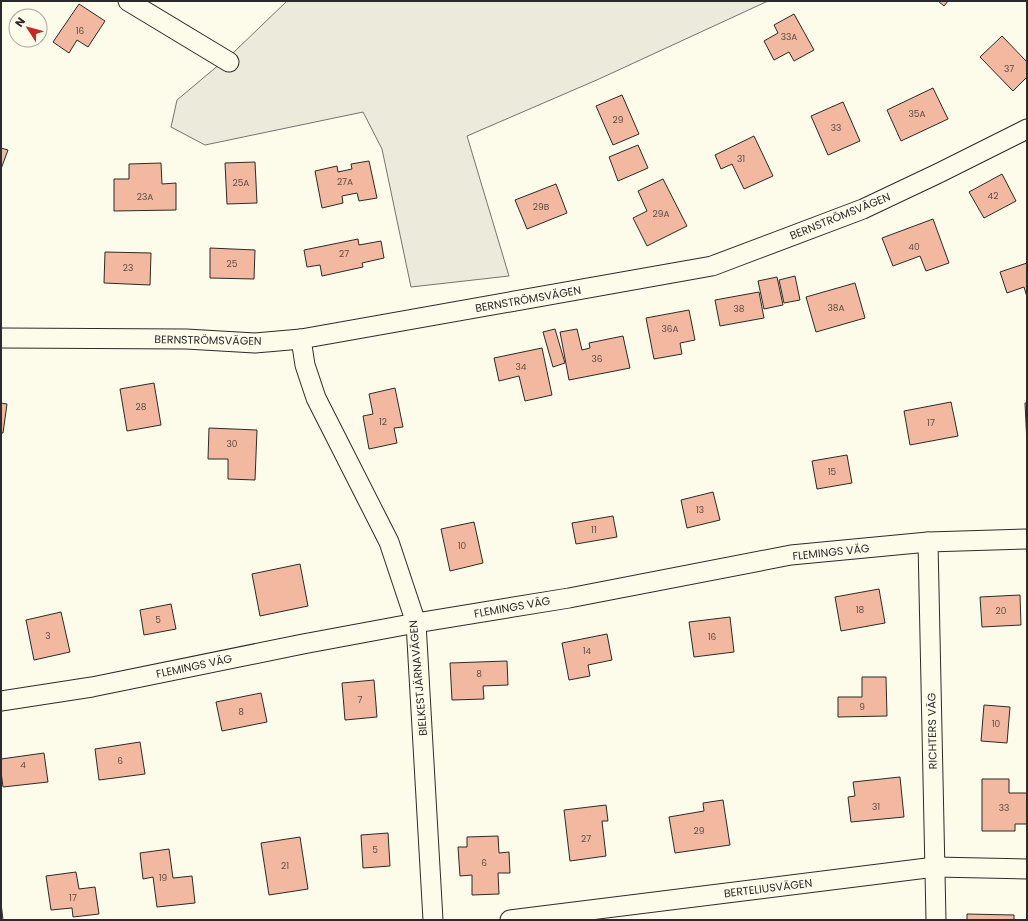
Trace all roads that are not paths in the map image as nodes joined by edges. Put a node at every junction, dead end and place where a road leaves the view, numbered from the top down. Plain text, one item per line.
1 (128, 1) edge
2 (229, 62) dead end
3 (1027, 129) edge
4 (1, 338) edge
5 (301, 339) junction
6 (1027, 539) edge
7 (928, 542) junction
8 (416, 623) junction
9 (1, 701) edge
10 (935, 867) junction
11 (1027, 869) edge
12 (433, 920) edge
13 (510, 920) edge
14 (936, 920) edge

1 - 2 street
3 - 5 street, BERNSTRÖMSVÄGEN
4 - 5 street, BERNSTRÖMSVÄGEN
5 - 8 street, BIELKESTJÄRNAVÄGEN
6 - 7 street, FLEMINGS VÄG
7 - 8 street, FLEMINGS VÄG
7 - 10 street, RICHTERS VÄG
8 - 9 street, FLEMINGS VÄG
8 - 12 street, BIELKESTJÄRNAVÄGEN
10 - 11 street, BERTELIUSVÄGEN
10 - 13 street, BERTELIUSVÄGEN
10 - 14 street, RICHTERS VÄG

